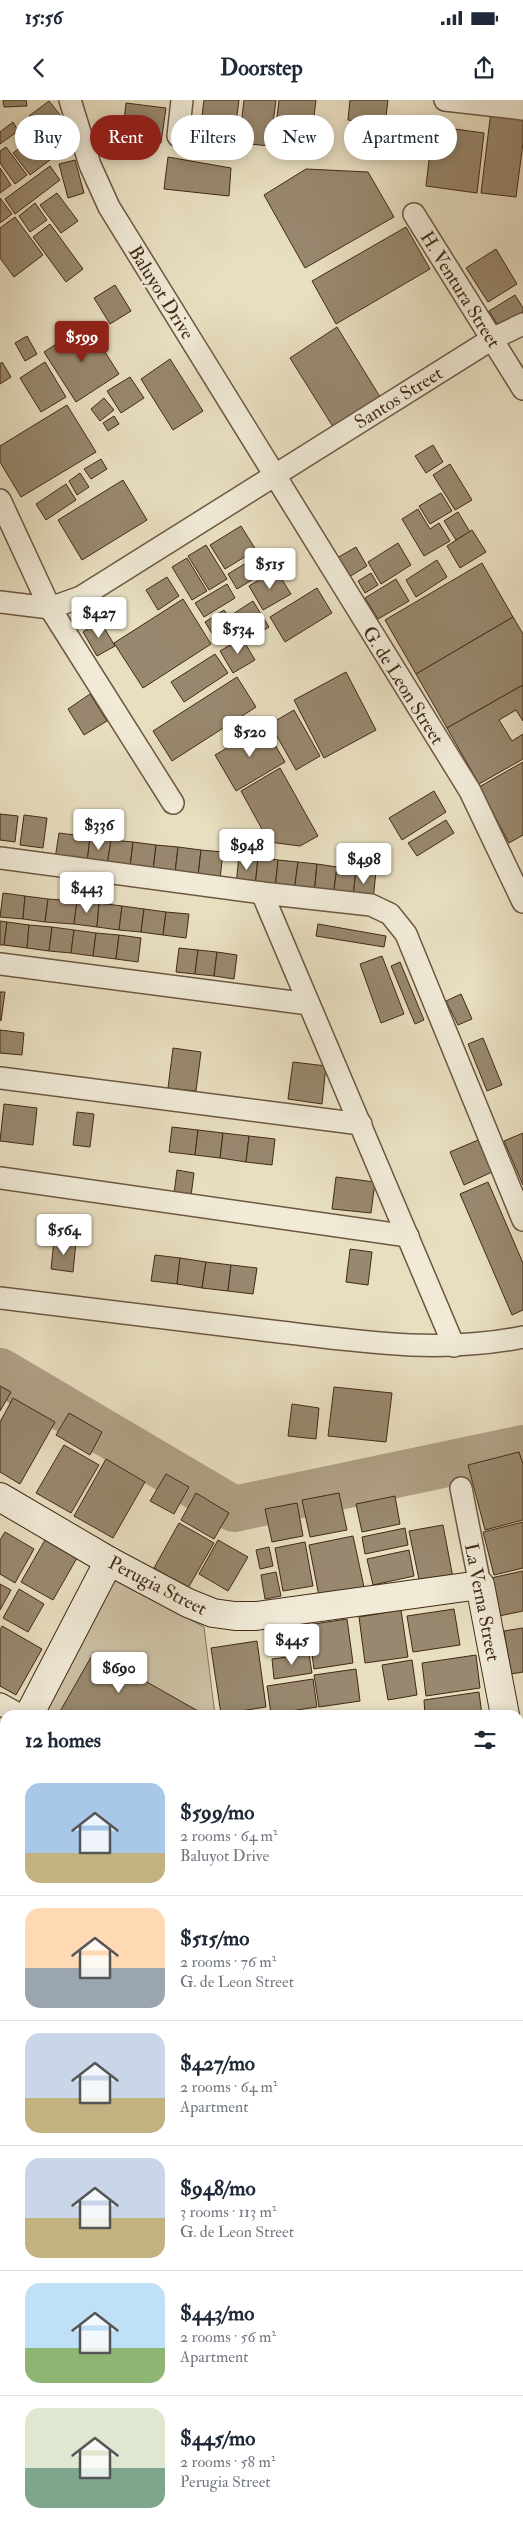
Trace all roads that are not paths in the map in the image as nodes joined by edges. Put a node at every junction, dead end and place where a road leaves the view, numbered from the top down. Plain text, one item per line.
1 (70, 100) edge
2 (182, 100) edge
3 (445, 100) edge
4 (473, 102) edge
5 (523, 109) edge
6 (180, 115) edge
7 (414, 214) dead end
8 (523, 324) edge
9 (492, 339) junction
10 (523, 389) edge
11 (275, 474) junction
12 (0, 500) edge
13 (0, 602) edge
14 (50, 608) junction
15 (173, 803) dead end
16 (0, 858) edge
17 (262, 893) junction
18 (523, 902) edge
19 (0, 964) edge
20 (309, 1004) junction
21 (0, 1078) edge
22 (361, 1124) junction
23 (0, 1178) edge
24 (523, 1220) edge
25 (408, 1236) junction
26 (0, 1298) edge
27 (523, 1337) edge
28 (454, 1346) junction
29 (461, 1488) dead end
30 (0, 1497) edge
31 (109, 1561) junction
32 (480, 1586) junction
33 (32, 1710) edge
34 (504, 1710) edge

1 - 11 street, Baluyot Drive
2 - 6 street
3 - 4 street
4 - 5 street
7 - 9 street, H. Ventura Street
8 - 9 street, Santos Street
9 - 10 street, H. Ventura Street
9 - 11 street, Santos Street
11 - 14 street, Santos Street
11 - 18 street, G. de Leon Street
12 - 14 street
13 - 14 street
14 - 15 street
16 - 17 street
17 - 20 street
17 - 24 street
19 - 20 street
20 - 22 street
21 - 22 street
22 - 25 street
23 - 25 street
25 - 28 street
26 - 28 street
27 - 28 street
29 - 32 street, La Verna Street
30 - 31 street, Perugia Street
31 - 32 street, Perugia Street
31 - 33 street
32 - 34 street, La Verna Street

